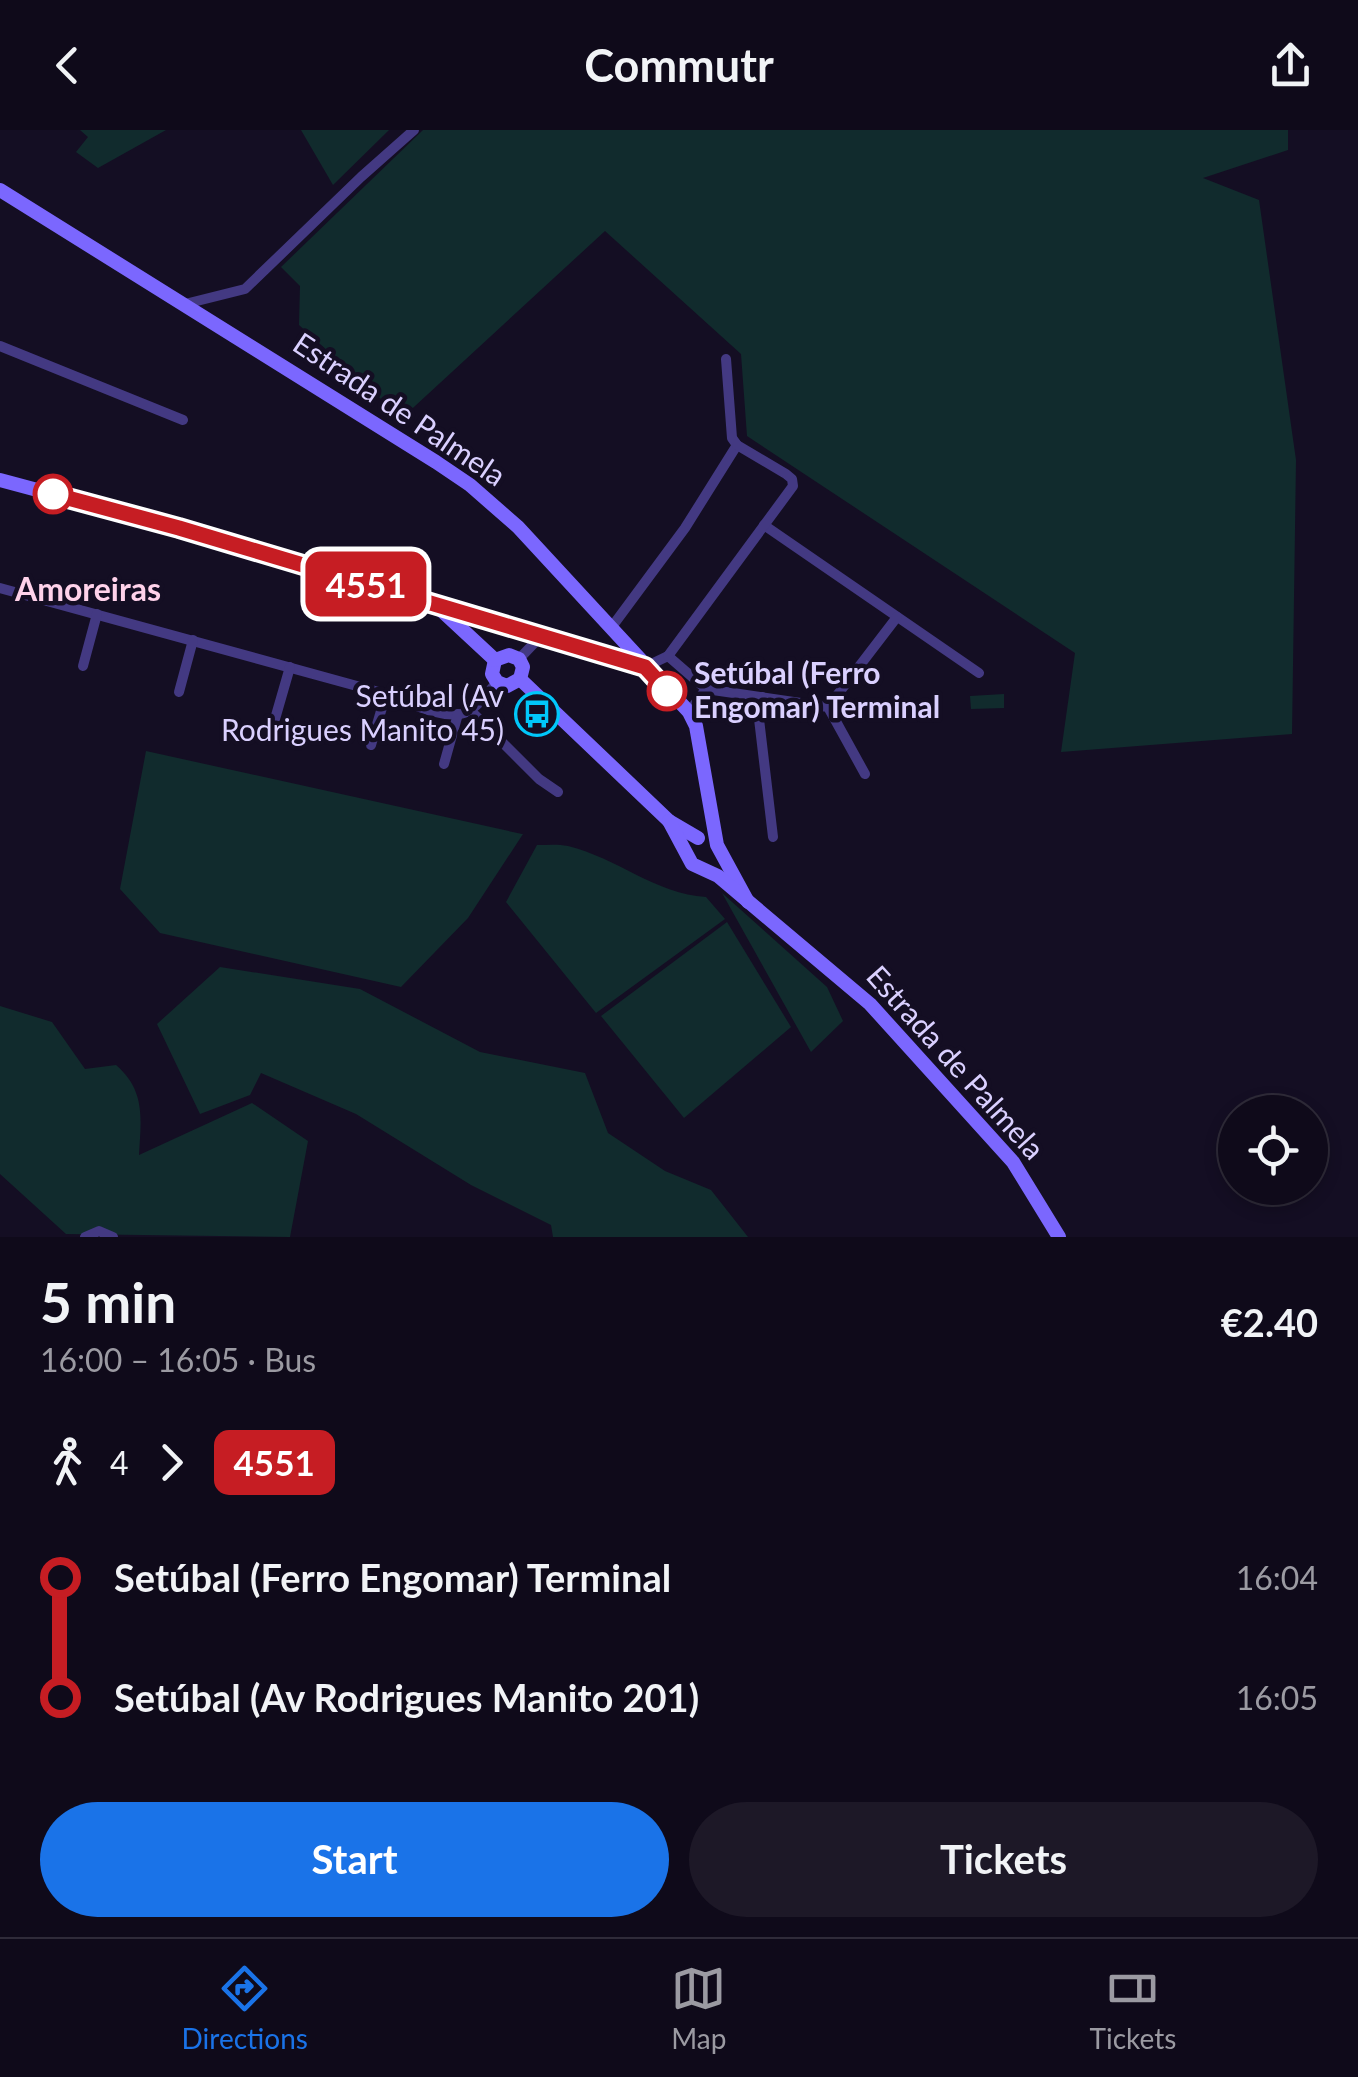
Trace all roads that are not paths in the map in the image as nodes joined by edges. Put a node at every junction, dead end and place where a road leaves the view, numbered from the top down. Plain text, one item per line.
1 (414, 130) edge
2 (1, 195) edge
3 (185, 304) junction
4 (0, 346) edge
5 (726, 359) dead end
6 (183, 420) dead end
7 (737, 445) junction
8 (0, 480) edge
9 (764, 525) junction
10 (0, 589) edge
11 (439, 608) junction
12 (97, 614) junction
13 (897, 616) junction
14 (611, 628) junction
15 (540, 637) junction
16 (193, 640) junction
17 (668, 656) junction
18 (518, 659) junction
19 (496, 660) junction
20 (83, 666) dead end
21 (290, 667) junction
22 (645, 667) junction
23 (979, 673) dead end
24 (520, 679) junction
25 (497, 682) junction
26 (706, 689) junction
27 (179, 692) dead end
28 (386, 694) junction
29 (762, 697) junction
30 (828, 707) junction
31 (464, 712) junction
32 (689, 712) junction
33 (276, 719) dead end
34 (371, 745) dead end
35 (444, 764) dead end
36 (864, 774) dead end
37 (558, 792) dead end
38 (710, 808) junction
39 (669, 821) junction
40 (773, 836) dead end
41 (699, 838) junction
42 (718, 848) junction
43 (687, 856) junction
44 (700, 868) junction
45 (748, 902) junction
46 (85, 1237) edge
47 (113, 1237) edge
48 (1059, 1237) edge

1 - 3 street
2 - 3 street, Estrada de Palmela
3 - 14 street, Estrada de Palmela
4 - 6 street
5 - 7 street
7 - 9 street
7 - 14 street
8 - 11 street
9 - 13 street
9 - 17 street
10 - 12 street
11 - 15 street
11 - 19 street
12 - 16 street
12 - 20 street
13 - 23 street
13 - 30 street
14 - 22 street, Estrada de Palmela
15 - 18 street
15 - 22 street
16 - 21 street
16 - 27 street
17 - 22 street
17 - 26 street
18 - 19 street
18 - 24 street
19 - 25 street
21 - 28 street
21 - 33 street
22 - 32 street, Estrada de Palmela
24 - 25 street
24 - 39 street
25 - 31 street
26 - 29 street
26 - 32 street
28 - 31 street
28 - 34 street
29 - 30 street
29 - 40 street
30 - 36 street
31 - 35 street
31 - 37 street
32 - 38 street, Estrada de Palmela
38 - 41 street, Estrada de Palmela
38 - 42 street, Estrada de Palmela
39 - 41 street
39 - 43 street
41 - 42 street
41 - 43 street
42 - 44 street
42 - 45 street, Estrada de Palmela
43 - 44 street
44 - 45 street, Estrada de Palmela
45 - 48 street, Estrada de Palmela
46 - 47 street

